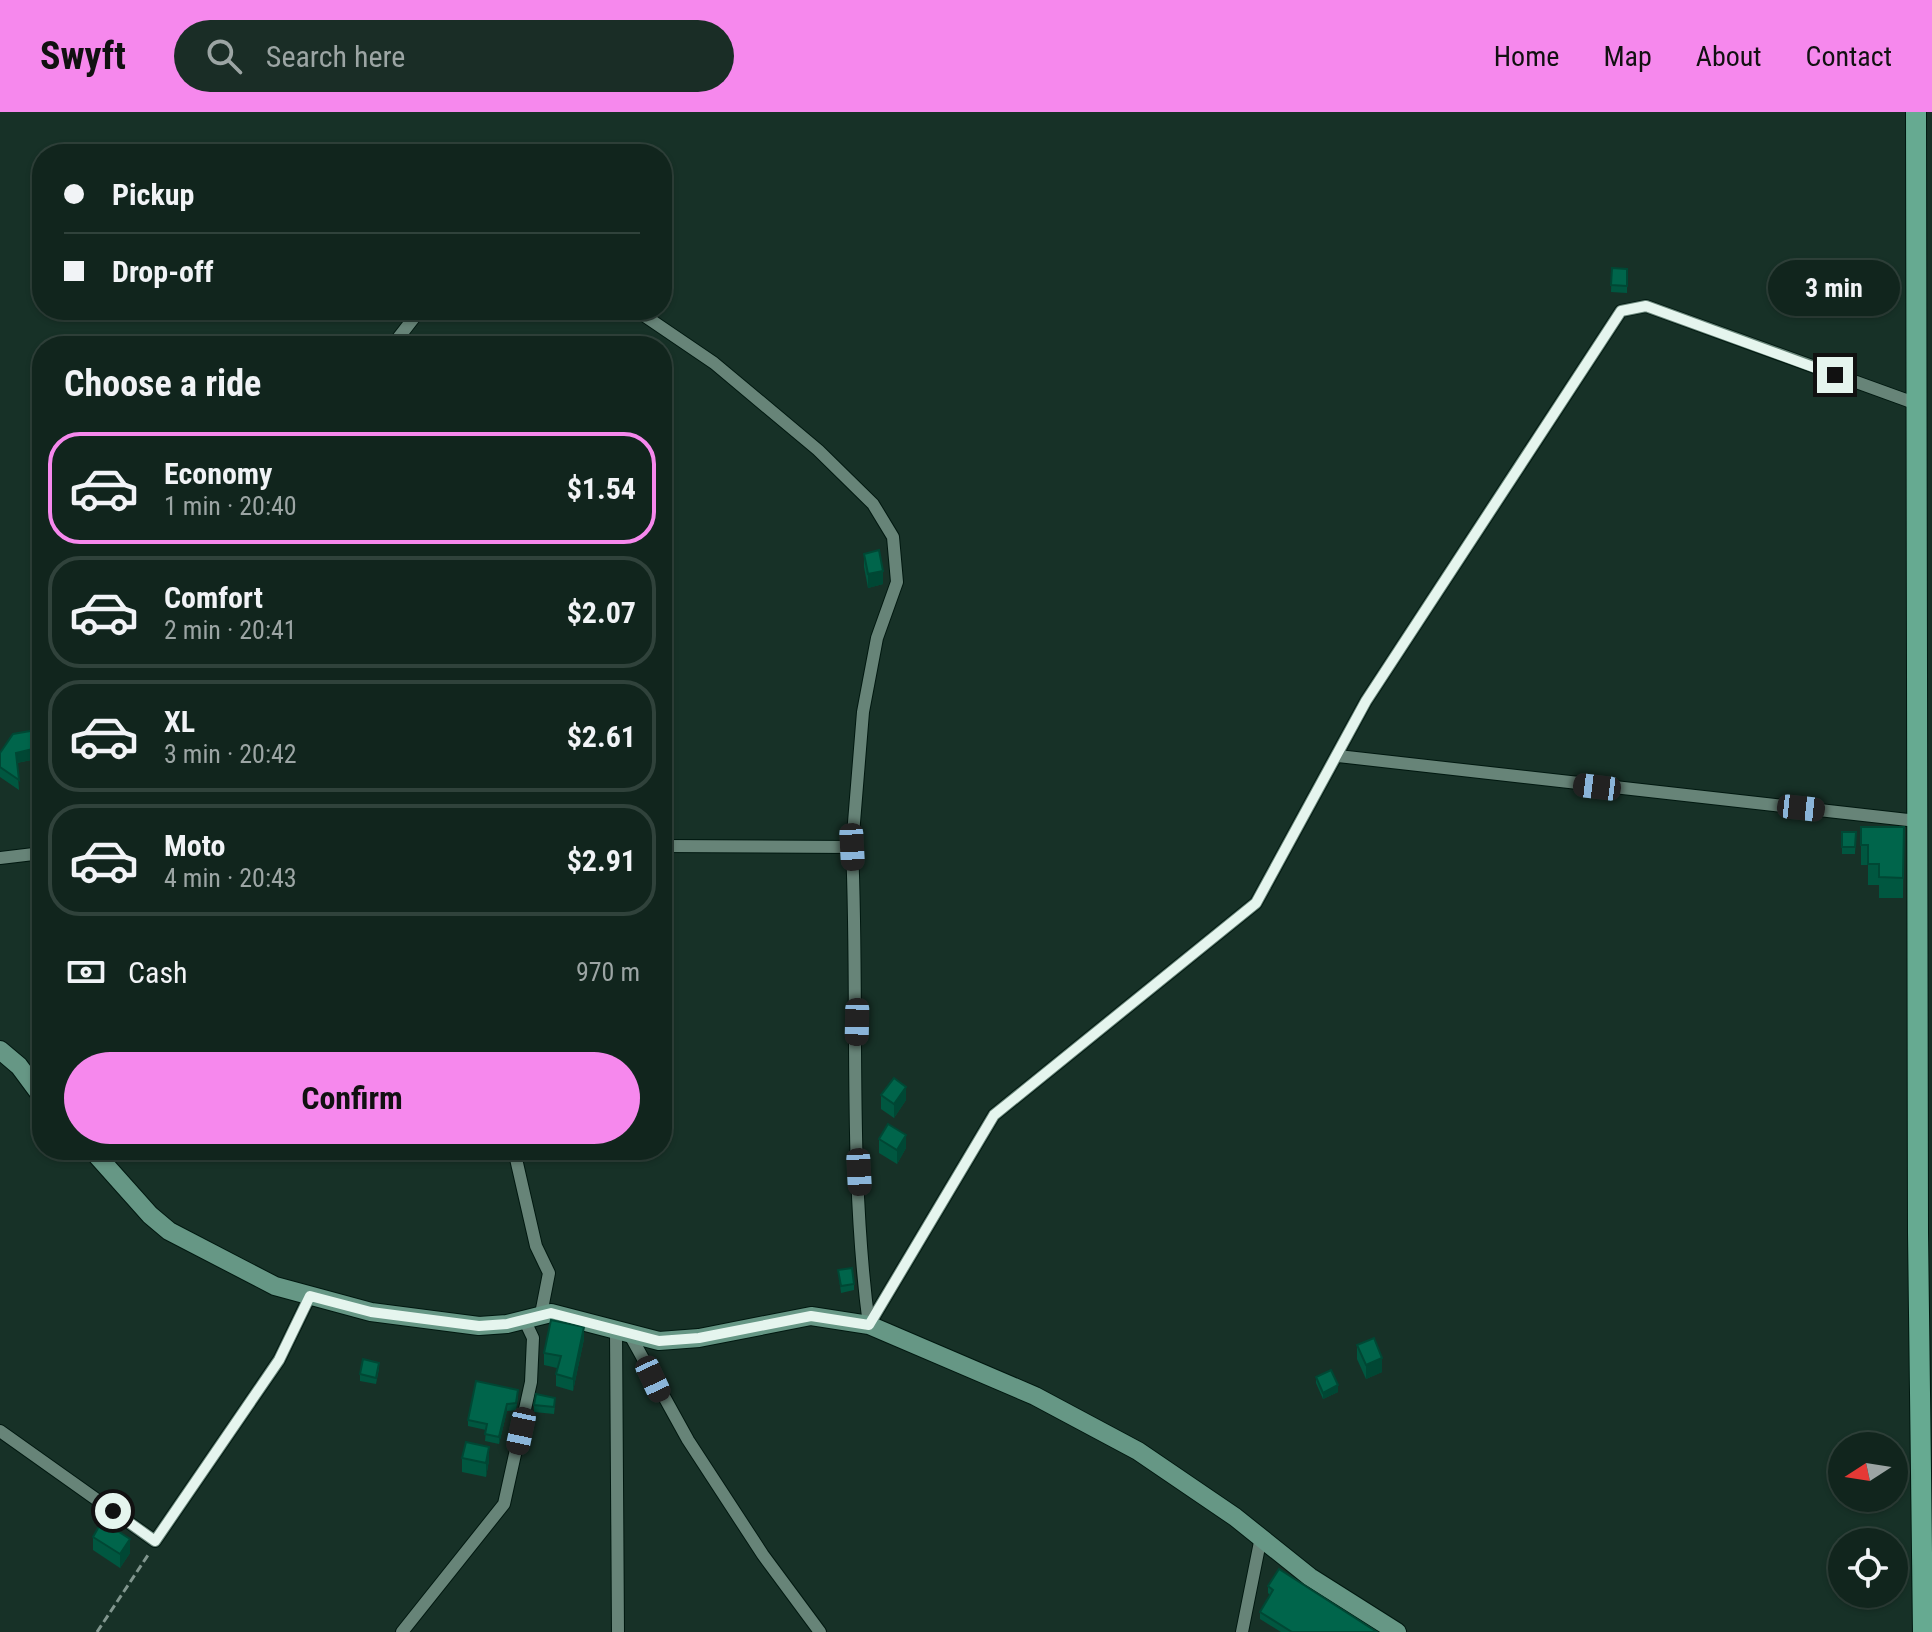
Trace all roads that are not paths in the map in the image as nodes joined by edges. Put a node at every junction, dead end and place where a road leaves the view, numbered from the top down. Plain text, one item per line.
1 (1916, 112) edge
2 (412, 320) edge
3 (651, 320) edge
4 (400, 336) edge
5 (1917, 404) junction
6 (1338, 756) junction
7 (1917, 821) junction
8 (672, 846) edge
9 (852, 847) junction
10 (32, 854) edge
11 (0, 858) edge
12 (1926, 984) edge
13 (0, 1050) edge
14 (32, 1084) edge
15 (101, 1160) edge
16 (516, 1160) edge
17 (310, 1296) junction
18 (532, 1317) junction
19 (869, 1325) junction
20 (623, 1333) junction
21 (0, 1431) edge
22 (1926, 1511) edge
23 (1261, 1537) junction
24 (402, 1632) edge
25 (618, 1632) edge
26 (820, 1632) edge
27 (1242, 1632) edge
28 (1397, 1632) edge
29 (1923, 1632) edge

1 - 5 main road
2 - 4 street
3 - 9 street
5 - 6 street
5 - 7 main road
6 - 7 street
6 - 19 street
7 - 12 main road
8 - 9 street
9 - 19 street
10 - 11 street
12 - 22 main road
13 - 14 street
15 - 17 street
16 - 18 street
17 - 18 street
17 - 21 street
18 - 20 street
18 - 24 street
19 - 20 street
19 - 23 street
20 - 25 street
20 - 26 street
22 - 29 main road
23 - 27 street
23 - 28 street

